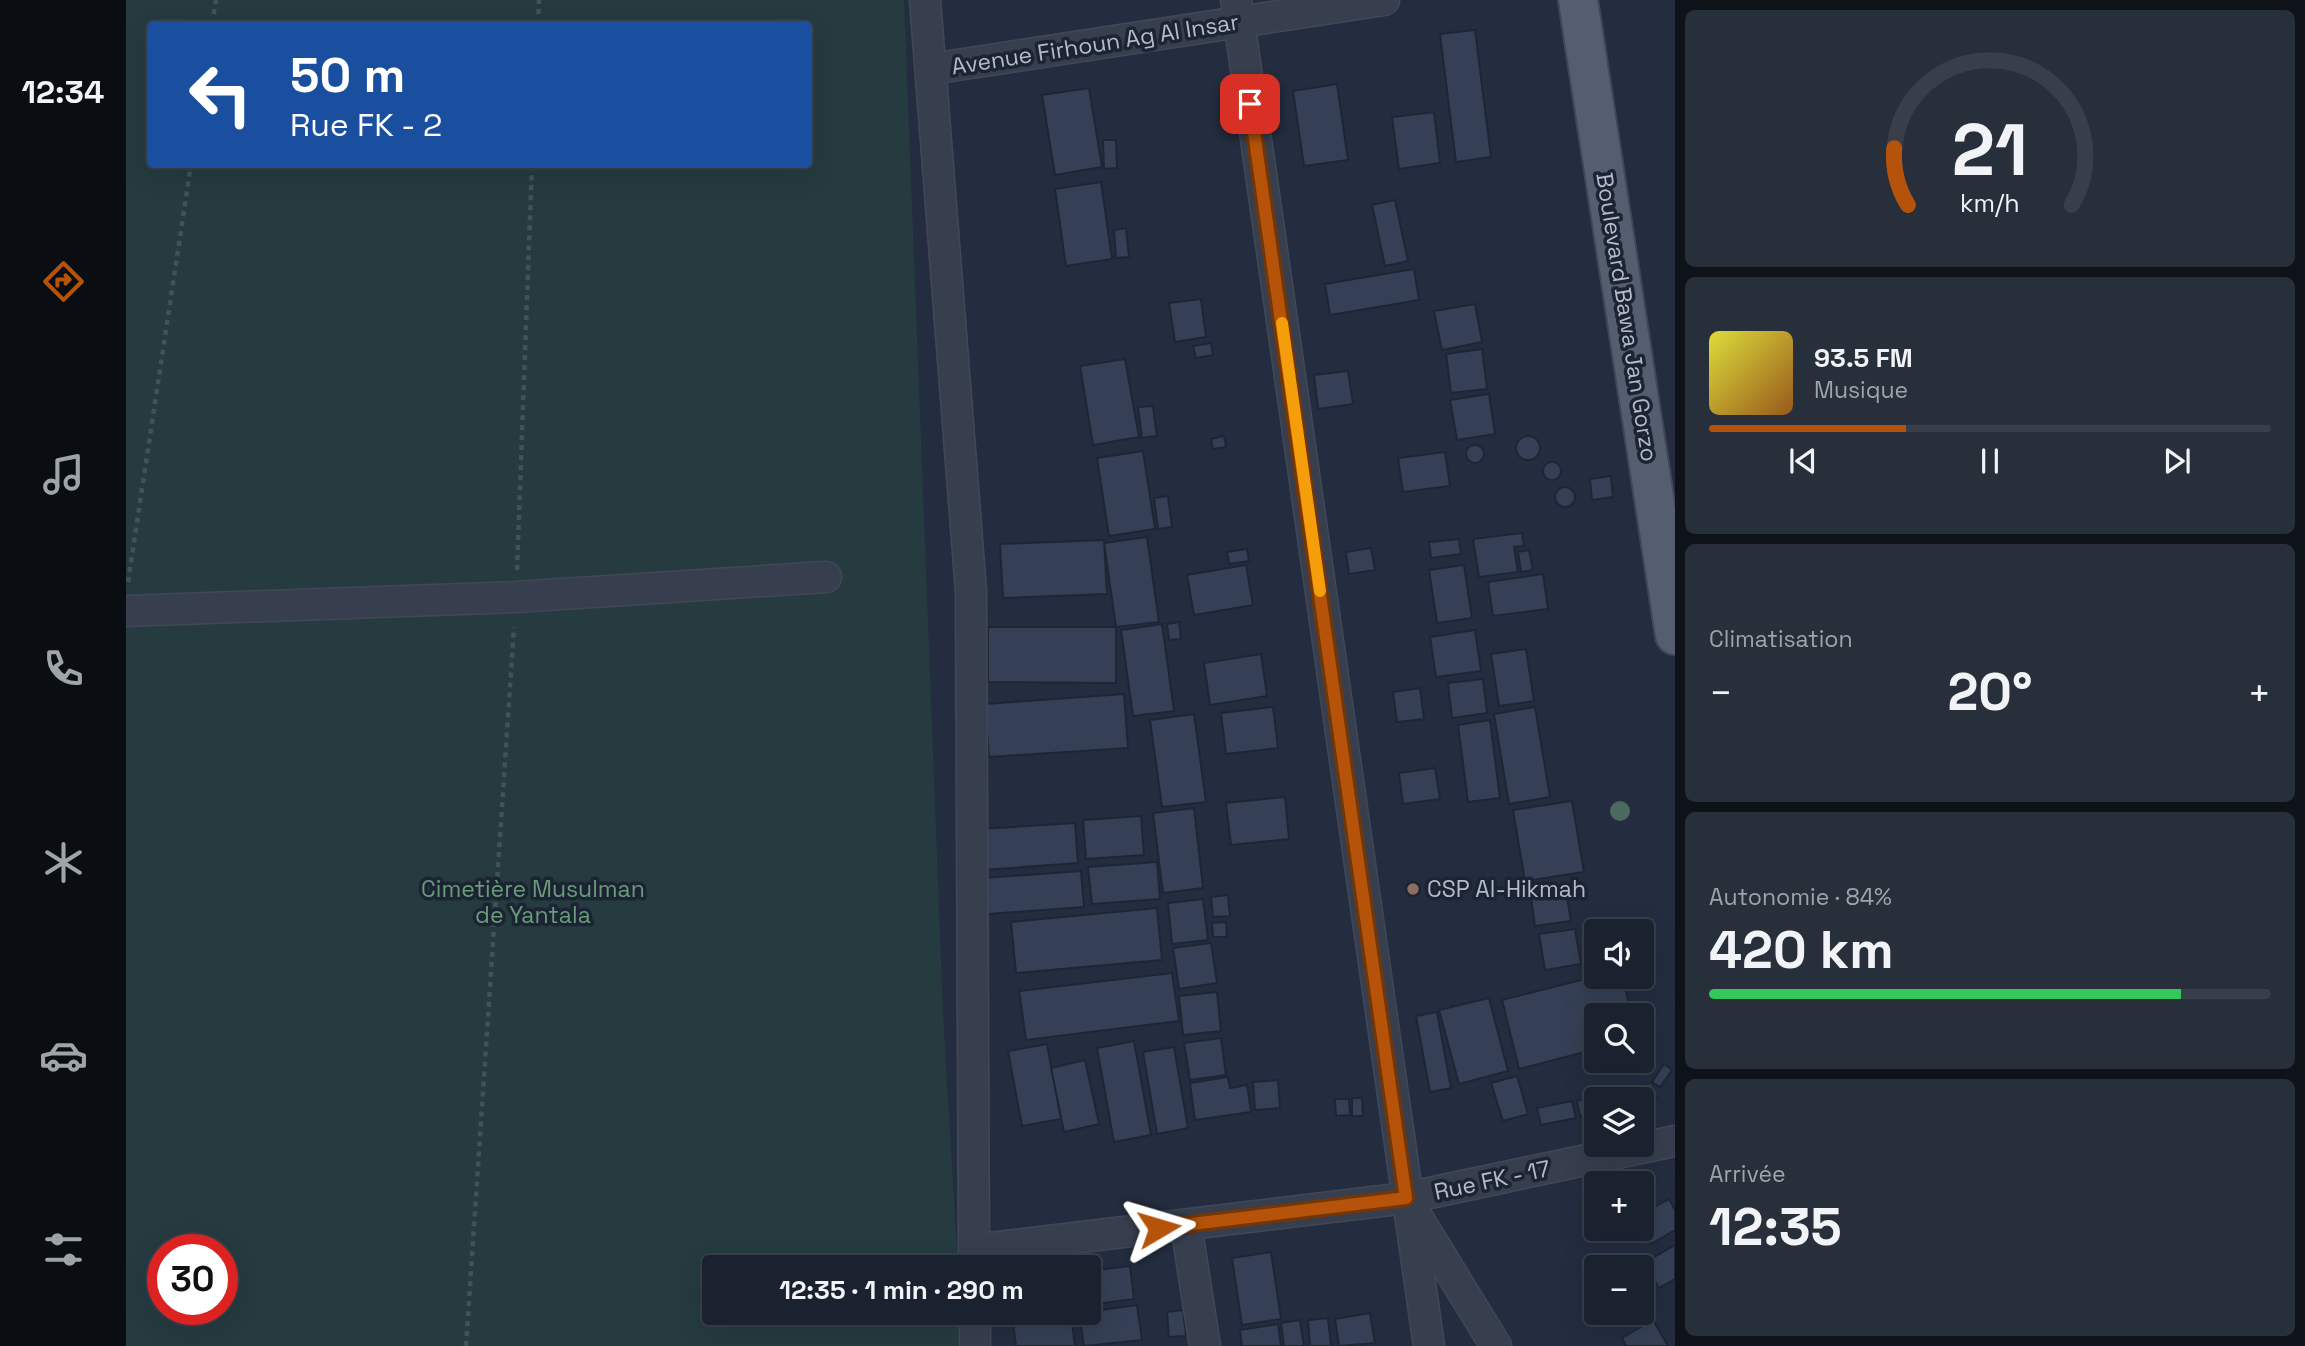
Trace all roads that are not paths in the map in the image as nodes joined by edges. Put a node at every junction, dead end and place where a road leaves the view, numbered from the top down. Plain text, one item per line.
1 (925, 0) edge
2 (1384, 0) edge
3 (1578, 0) edge
4 (1237, 11) edge
5 (931, 69) junction
6 (826, 577) dead end
7 (126, 611) edge
8 (1675, 635) edge
9 (1675, 1141) edge
10 (1406, 1198) junction
11 (1186, 1225) junction
12 (974, 1255) edge
13 (993, 1255) edge
14 (975, 1325) edge
15 (975, 1346) edge
16 (1205, 1346) edge
17 (1429, 1346) edge
18 (1496, 1346) edge

1 - 5 street
2 - 4 street, Avenue Firhoun Ag Al Insar
3 - 8 main road, Boulevard Bawa Jan Gorzo
4 - 5 street, Avenue Firhoun Ag Al Insar
4 - 10 street
5 - 12 street
6 - 7 street
9 - 10 street, Rue FK - 17
10 - 11 street, Rue FK - 17
10 - 17 street
10 - 18 street
11 - 13 street, Rue FK - 17
11 - 16 street
14 - 15 street

